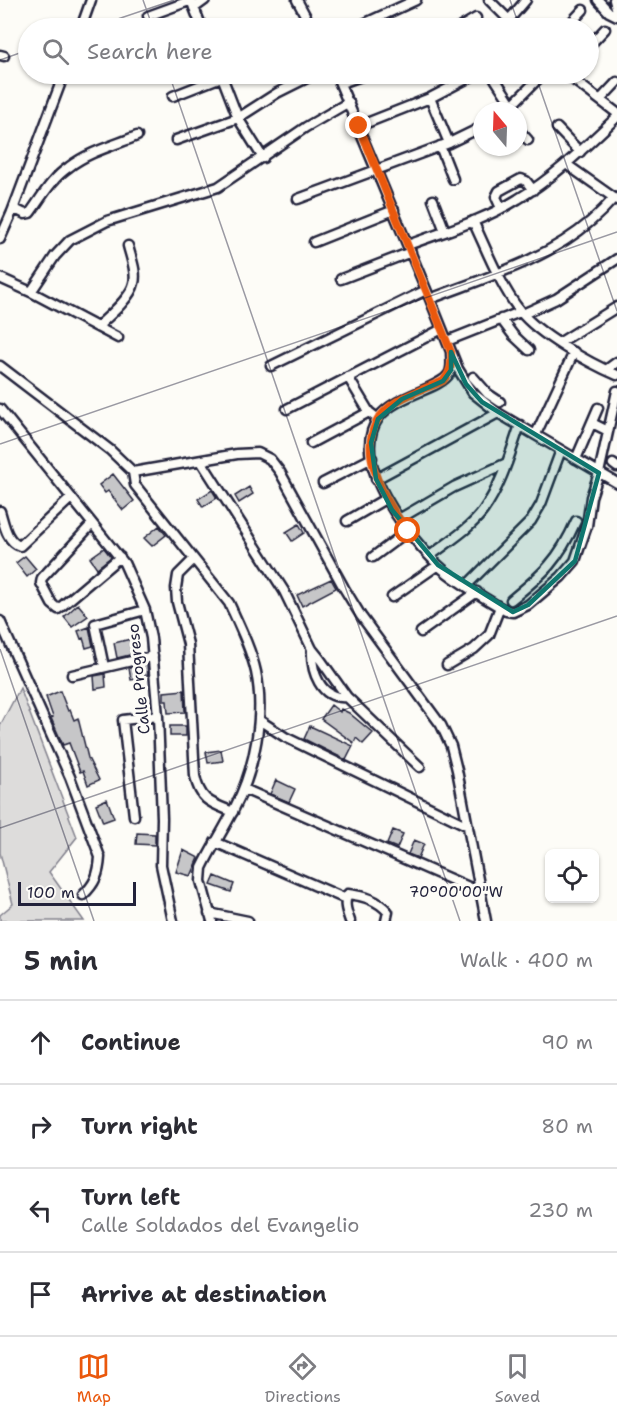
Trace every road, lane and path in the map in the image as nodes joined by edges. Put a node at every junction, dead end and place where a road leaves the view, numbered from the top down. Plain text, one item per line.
1 (91, 0) edge
2 (205, 0) edge
3 (297, 0) edge
4 (416, 0) edge
5 (489, 0) edge
6 (526, 0) edge
7 (597, 0) edge
8 (614, 0) edge
9 (192, 3) edge
10 (583, 10) dead end
11 (617, 11) edge
12 (148, 16) dead end
13 (617, 16) edge
14 (85, 18) edge
15 (198, 18) edge
16 (307, 18) edge
17 (377, 18) edge
18 (505, 18) edge
19 (511, 18) edge
20 (576, 18) edge
21 (605, 29) dead end
22 (599, 35) edge
23 (617, 82) edge
24 (60, 84) edge
25 (203, 84) edge
26 (227, 84) edge
27 (295, 84) edge
28 (341, 84) edge
29 (457, 84) edge
30 (497, 84) edge
31 (533, 84) edge
32 (579, 84) edge
33 (174, 96) dead end
34 (430, 98) junction
35 (600, 100) junction
36 (349, 102) junction
37 (506, 102) edge
38 (515, 102) edge
39 (617, 115) edge
40 (238, 118) junction
41 (359, 126) junction
42 (557, 128) dead end
43 (473, 131) edge
44 (137, 136) dead end
45 (176, 140) dead end
46 (445, 145) junction
47 (580, 152) junction
48 (263, 158) junction
49 (566, 164) junction
50 (377, 169) junction
51 (453, 179) dead end
52 (533, 190) junction
53 (298, 199) dead end
54 (616, 199) edge
55 (433, 200) dead end
56 (501, 208) junction
57 (394, 210) junction
58 (12, 212) junction
59 (473, 221) junction
60 (445, 231) junction
61 (0, 239) edge
62 (314, 242) dead end
63 (128, 246) dead end
64 (410, 248) junction
65 (617, 259) edge
66 (498, 272) junction
67 (0, 278) edge
68 (341, 279) dead end
69 (426, 290) junction
70 (31, 292) junction
71 (430, 299) junction
72 (617, 307) edge
73 (522, 313) junction
74 (501, 319) junction
75 (97, 327) junction
76 (442, 329) junction
77 (118, 338) dead end
78 (447, 341) junction
79 (559, 343) junction
80 (529, 350) dead end
81 (451, 352) junction
82 (574, 352) junction
83 (617, 362) edge
84 (0, 366) edge
85 (271, 366) dead end
86 (606, 370) junction
87 (617, 375) edge
88 (348, 377) junction
89 (473, 377) dead end
90 (617, 391) edge
91 (489, 394) junction
92 (482, 402) junction
93 (500, 402) dead end
94 (287, 408) dead end
95 (598, 408) dead end
96 (0, 409) edge
97 (369, 412) junction
98 (498, 413) junction
99 (378, 419) junction
100 (592, 423) junction
101 (520, 425) junction
102 (608, 431) junction
103 (536, 434) junction
104 (311, 443) dead end
105 (561, 450) junction
106 (372, 458) junction
107 (576, 459) junction
108 (201, 460) junction
109 (507, 463) junction
110 (133, 472) junction
111 (599, 473) junction
112 (376, 479) junction
113 (323, 483) dead end
114 (617, 483) edge
115 (71, 498) junction
116 (386, 499) junction
117 (0, 511) edge
118 (399, 519) junction
119 (348, 521) dead end
120 (576, 522) dead end
121 (92, 524) junction
122 (408, 531) junction
123 (430, 556) junction
124 (120, 557) junction
125 (373, 557) dead end
126 (194, 559) junction
127 (438, 565) junction
128 (550, 567) junction
129 (561, 577) junction
130 (466, 585) junction
131 (477, 592) junction
132 (392, 597) dead end
133 (511, 600) dead end
134 (500, 607) junction
135 (146, 610) junction
136 (0, 621) edge
137 (421, 632) dead end
138 (312, 649) junction
139 (153, 656) junction
140 (447, 665) dead end
141 (104, 667) junction
142 (72, 675) dead end
143 (347, 697) junction
144 (158, 716) junction
145 (259, 720) junction
146 (420, 767) dead end
147 (244, 789) junction
148 (233, 812) junction
149 (134, 816) dead end
150 (468, 826) junction
151 (215, 842) junction
152 (480, 892) junction
153 (83, 895) dead end
154 (346, 899) junction
155 (211, 917) edge
156 (390, 920) edge
157 (173, 921) edge
158 (248, 921) edge
159 (350, 921) edge
160 (486, 921) edge

1 - 14 street
2 - 9 street
3 - 16 street
4 - 17 street
5 - 18 street
6 - 19 street
7 - 13 street
8 - 11 street
9 - 12 street
9 - 15 street
10 - 20 street
21 - 22 street
23 - 35 street
24 - 58 street
25 - 33 street
26 - 40 street
27 - 40 street
28 - 36 street
29 - 34 street
30 - 37 street
31 - 38 street
32 - 35 street
34 - 41 street
34 - 46 street
35 - 39 street
36 - 41 street
36 - 48 street
39 - 47 street
40 - 45 street
40 - 48 street
41 - 50 street
42 - 47 street
43 - 46 street
44 - 58 street
46 - 50 street
46 - 51 street
47 - 49 street
48 - 70 street
49 - 52 street
49 - 54 street
50 - 53 street
50 - 57 street
52 - 56 street
52 - 56 street
54 - 66 street
55 - 60 street
56 - 59 street
57 - 62 street
57 - 64 street
58 - 61 street
59 - 60 street
59 - 66 street
60 - 64 street
63 - 75 street
64 - 68 street
64 - 69 street
65 - 73 street
66 - 71 street
66 - 73 street
67 - 70 street
69 - 71 street
69 - 85 street
70 - 75 street
71 - 76 street
72 - 79 street
73 - 74 street
73 - 79 street
74 - 78 street
74 - 80 street
75 - 77 street
76 - 78 street
76 - 88 street
78 - 81 street
79 - 82 street
81 - 92 street
81 - 99 street
82 - 86 street
82 - 103 street
83 - 86 street
84 - 110 street
86 - 87 street
88 - 94 street
88 - 97 street
89 - 91 street
90 - 102 street
91 - 92 street
91 - 93 street
92 - 98 street
95 - 100 street
96 - 115 street, Calle Progreso
97 - 99 street
97 - 104 street
98 - 101 street
98 - 112 street
99 - 106 street
100 - 102 street
100 - 107 street
101 - 103 street
101 - 109 street
102 - 111 street
103 - 105 street
105 - 107 street
105 - 130 street
106 - 112 street
106 - 113 street
107 - 111 street
108 - 110 street
108 - 138 street
108 - 150 street
109 - 118 street
109 - 123 street
110 - 126 street
111 - 114 street
111 - 129 street
112 - 116 street
115 - 117 street
115 - 121 street, Calle Progreso
116 - 118 street
116 - 119 street
118 - 122 street
120 - 128 street
121 - 124 street, Calle Progreso
121 - 124 street
122 - 123 street
122 - 125 street
123 - 127 street
124 - 135 street, Calle Progreso
126 - 145 street
126 - 148 street
127 - 130 street
127 - 132 street
128 - 129 street
128 - 133 street
129 - 134 street
130 - 131 street
131 - 134 street
131 - 137 street
134 - 140 street
135 - 139 street, Calle Progreso
135 - 141 street
136 - 153 street
138 - 143 street
138 - 143 street
139 - 141 street
139 - 144 street, Calle Progreso
141 - 142 street
143 - 146 street
144 - 149 street
144 - 157 street, Calle Progreso
145 - 147 street
145 - 150 street
147 - 148 street
147 - 152 street
148 - 151 street
150 - 152 street
151 - 154 street
151 - 155 street
152 - 160 street
154 - 156 street
154 - 159 street
155 - 158 street

